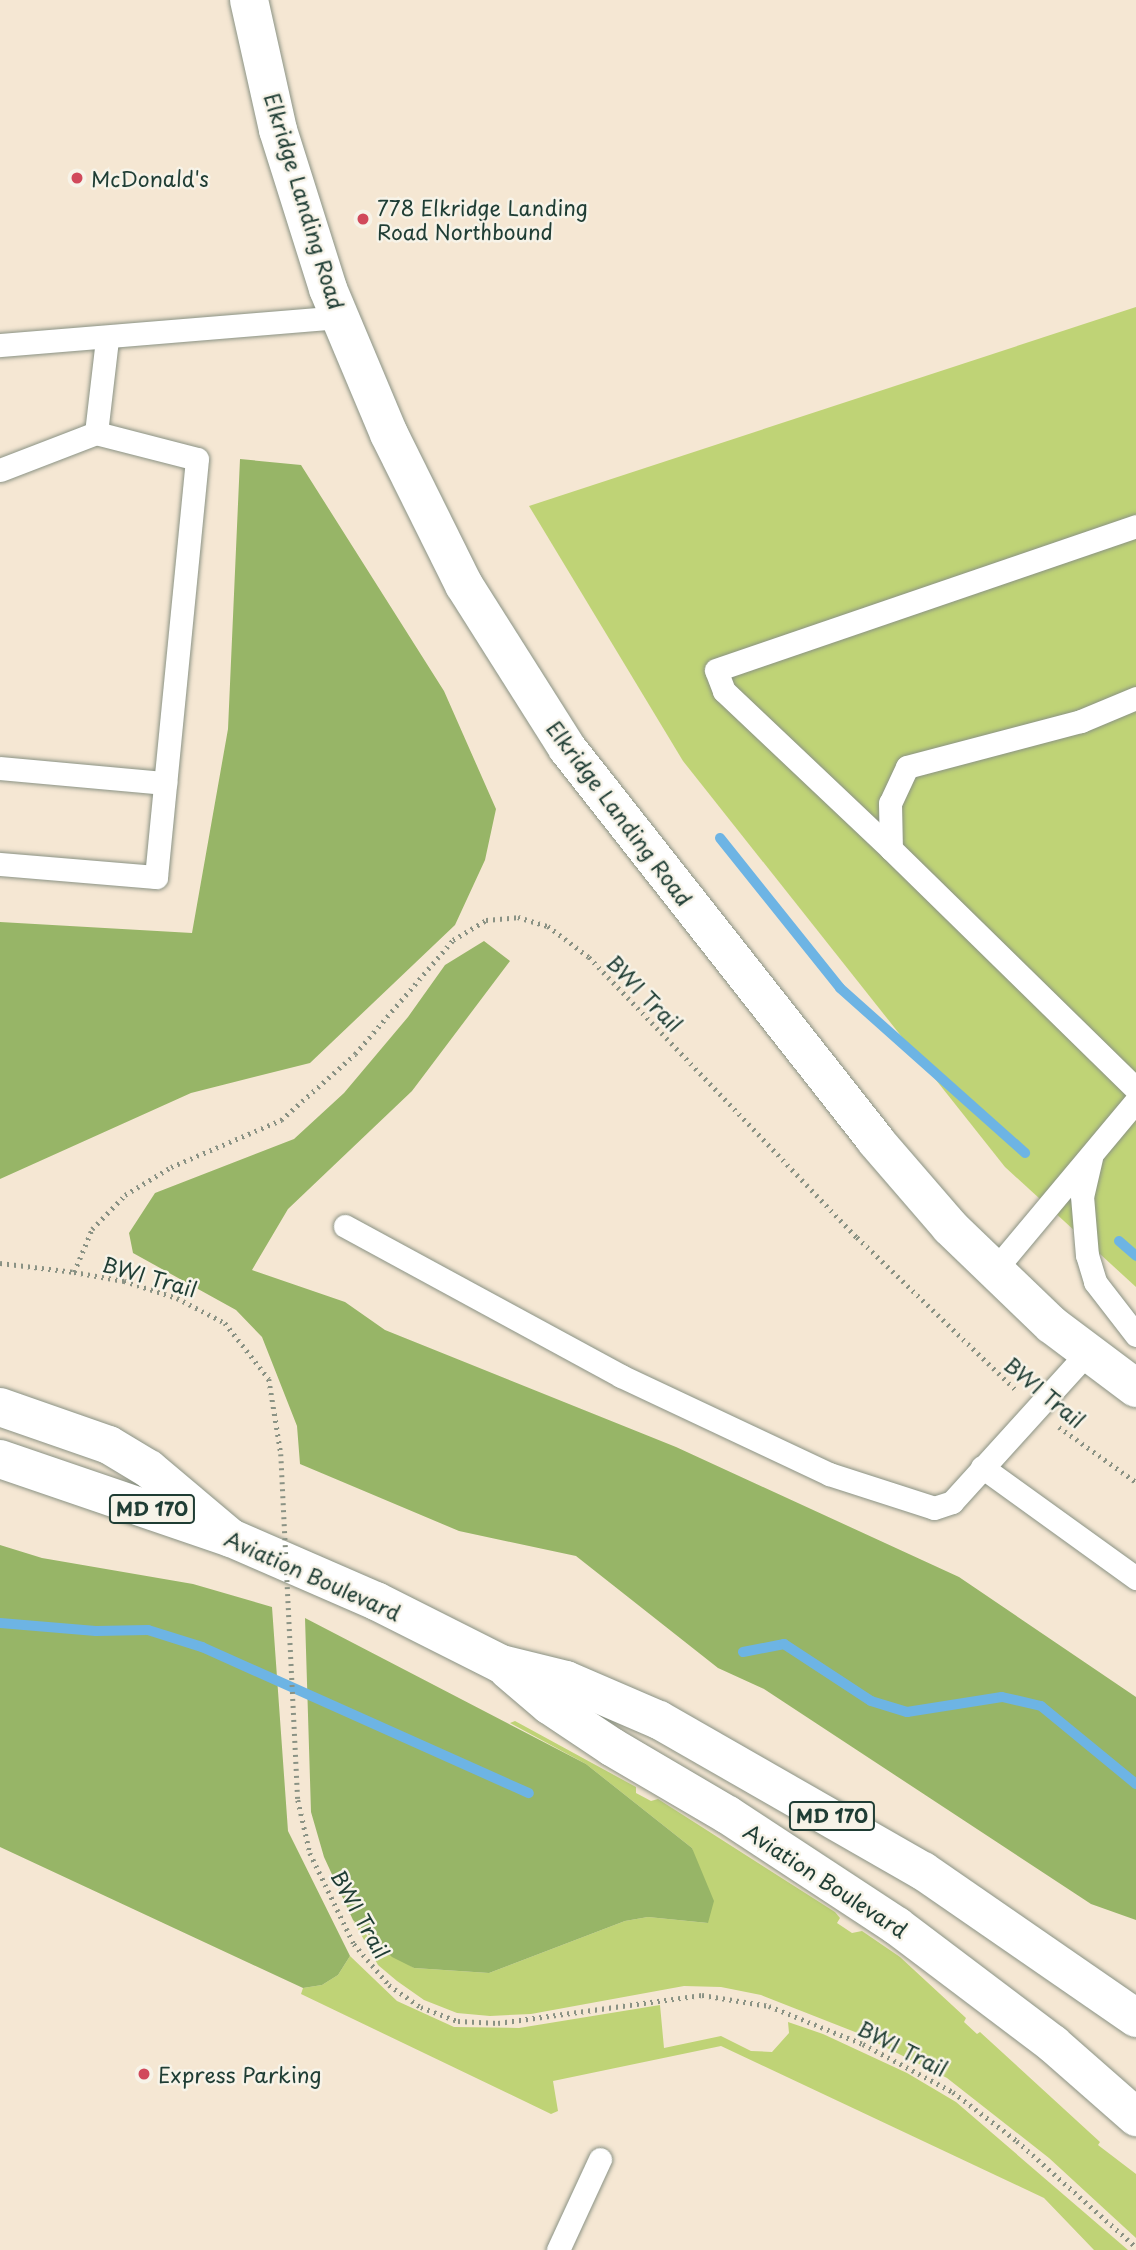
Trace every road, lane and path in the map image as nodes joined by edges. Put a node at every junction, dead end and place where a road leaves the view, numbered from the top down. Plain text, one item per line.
1 (249, 0) edge
2 (340, 317) junction
3 (107, 339) junction
4 (0, 345) edge
5 (96, 433) junction
6 (0, 470) edge
7 (1136, 526) edge
8 (1136, 698) edge
9 (0, 768) edge
10 (165, 783) junction
11 (891, 849) junction
12 (0, 864) edge
13 (1136, 1089) edge
14 (1136, 1101) edge
15 (1093, 1152) junction
16 (345, 1226) dead end
17 (0, 1263) edge
18 (74, 1272) junction
19 (993, 1272) junction
20 (1136, 1335) edge
21 (1087, 1353) junction
22 (1136, 1388) edge
23 (0, 1407) edge
24 (1035, 1407) junction
25 (0, 1459) edge
26 (982, 1467) junction
27 (1136, 1482) edge
28 (232, 1538) junction
29 (1136, 1577) edge
30 (501, 1664) junction
31 (1136, 2018) edge
32 (1136, 2117) edge
33 (600, 2159) dead end
34 (1136, 2247) edge
35 (558, 2250) edge

1 - 2 main road, Elkridge Landing Road
2 - 3 lane
2 - 19 main road, Elkridge Landing Road
3 - 4 lane
3 - 5 lane
5 - 6 lane
5 - 10 lane
7 - 11 lane
8 - 11 lane
9 - 10 lane
10 - 12 lane
11 - 13 lane
14 - 15 lane
15 - 19 lane
15 - 20 lane
16 - 26 lane
17 - 18 path, BWI Trail
18 - 24 path, BWI Trail
18 - 34 path, BWI Trail, bridge
19 - 21 main road, Elkridge Landing Road
21 - 22 main road, Elkridge Landing Road
21 - 24 lane
23 - 28 main road
24 - 26 lane
24 - 27 path, BWI Trail
25 - 28 main road, Aviation Boulevard / MD 170
26 - 29 lane
28 - 30 main road, Aviation Boulevard / MD 170
30 - 31 main road, Aviation Boulevard / MD 170
30 - 32 main road, Aviation Boulevard / MD 170
33 - 35 lane

